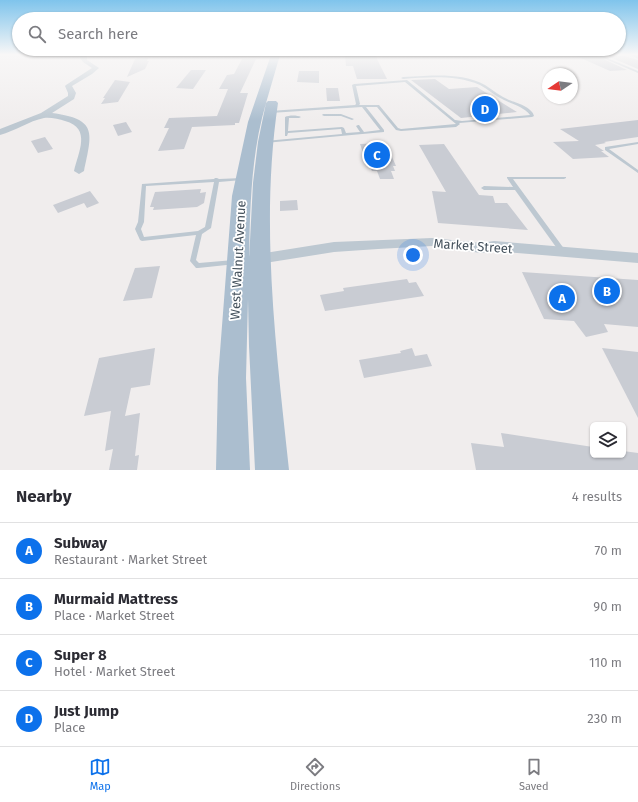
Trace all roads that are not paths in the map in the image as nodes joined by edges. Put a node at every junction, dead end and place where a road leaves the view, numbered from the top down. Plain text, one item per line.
1 (80, 77) edge
2 (272, 77) edge
3 (277, 77) edge
4 (419, 77) edge
5 (452, 77) edge
6 (400, 82) junction
7 (356, 106) junction
8 (363, 106) junction
9 (264, 112) junction
10 (44, 115) junction
11 (324, 116) dead end
12 (299, 117) dead end
13 (352, 119) dead end
14 (455, 121) junction
15 (358, 126) dead end
16 (0, 132) edge
17 (287, 132) junction
18 (363, 133) junction
19 (345, 135) junction
20 (286, 140) junction
21 (265, 142) junction
22 (638, 143) edge
23 (80, 171) dead end
24 (638, 172) edge
25 (564, 178) dead end
26 (217, 179) junction
27 (244, 179) junction
28 (484, 188) dead end
29 (517, 189) junction
30 (199, 233) junction
31 (563, 252) junction
32 (638, 258) edge
33 (260, 259) junction
34 (237, 262) junction
35 (234, 470) edge
36 (272, 470) edge

1 - 10 street
2 - 9 main road, West Walnut Avenue
3 - 9 main road, West Walnut Avenue
4 - 6 lane
5 - 14 lane
6 - 7 lane
6 - 14 lane
7 - 8 lane
7 - 9 lane
8 - 14 lane
8 - 18 lane
9 - 21 main road, West Walnut Avenue
9 - 27 main road, West Walnut Avenue
10 - 16 street
10 - 23 street
11 - 13 lane
12 - 17 lane
15 - 18 lane
17 - 19 lane
17 - 20 lane
18 - 19 lane
19 - 20 lane
20 - 21 lane
21 - 33 main road, West Walnut Avenue
22 - 24 lane
25 - 29 lane
26 - 27 lane
26 - 30 lane
26 - 30 lane
27 - 34 main road, West Walnut Avenue
28 - 29 lane
29 - 31 lane
30 - 34 lane
31 - 32 street, Market Street
31 - 33 street, Market Street
33 - 34 street, Market Street
33 - 36 main road, West Walnut Avenue
34 - 35 main road, West Walnut Avenue

